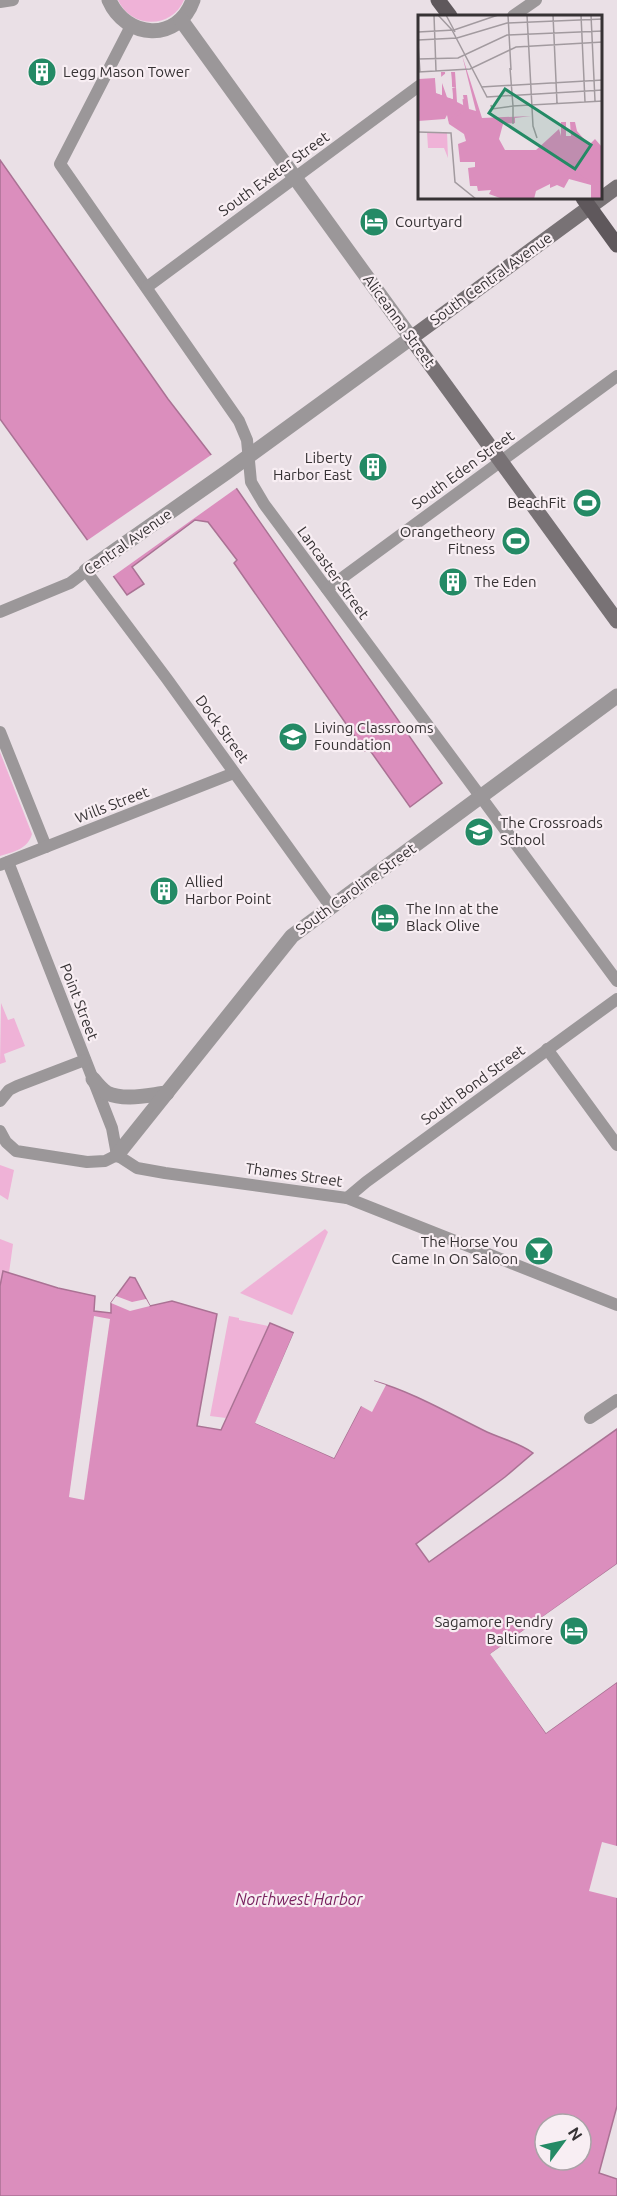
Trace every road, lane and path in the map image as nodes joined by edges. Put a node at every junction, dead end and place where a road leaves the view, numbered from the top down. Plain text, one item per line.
1 (14, 0) edge
2 (109, 0) edge
3 (193, 0) edge
4 (438, 0) edge
5 (536, 0) edge
6 (0, 2) edge
7 (449, 15) edge
8 (514, 15) edge
9 (181, 20) junction
10 (131, 26) junction
11 (418, 87) edge
12 (295, 177) junction
13 (617, 188) edge
14 (602, 195) edge
15 (586, 203) edge
16 (617, 245) edge
17 (147, 287) junction
18 (411, 338) junction
19 (617, 376) edge
20 (249, 456) junction
21 (501, 461) junction
22 (91, 567) junction
23 (327, 589) junction
24 (0, 612) edge
25 (617, 621) edge
26 (617, 696) edge
27 (0, 732) edge
28 (234, 773) junction
29 (481, 796) junction
30 (46, 847) junction
31 (4, 863) edge
32 (331, 907) junction
33 (617, 981) edge
34 (617, 999) edge
35 (547, 1049) junction
36 (85, 1060) junction
37 (93, 1079) junction
38 (167, 1093) junction
39 (0, 1101) edge
40 (0, 1131) edge
41 (617, 1145) edge
42 (117, 1155) junction
43 (347, 1198) junction
44 (617, 1305) edge
45 (617, 1400) edge
46 (590, 1418) dead end

1 - 6 street
2 - 10 street
3 - 9 street
4 - 7 main road
5 - 8 street
9 - 10 street
9 - 12 street, Aliceanna Street
10 - 17 street, Lancaster Street
11 - 12 street, South Exeter Street
12 - 17 street, South Exeter Street
12 - 18 street, Aliceanna Street
13 - 14 main road, South Central Avenue
15 - 16 main road
15 - 18 main road, South Central Avenue
17 - 20 street, Lancaster Street
18 - 20 street, South Central Avenue
18 - 21 main road, Aliceanna Street
19 - 21 street, South Eden Street
20 - 22 street, Central Avenue
20 - 23 street, Lancaster Street
21 - 23 street, South Eden Street
21 - 25 main road, Aliceanna Street
22 - 24 street, Central Avenue
22 - 28 street, Dock Street
23 - 29 street, Lancaster Street
26 - 29 street, South Caroline Street
27 - 30 street
28 - 30 street, Wills Street
28 - 32 street, Dock Street
29 - 32 street, South Caroline Street
29 - 33 street, Lancaster Street
30 - 31 street, Wills Street
31 - 36 street, Point Street
32 - 38 street, South Caroline Street
34 - 35 street, South Bond Street
35 - 41 street
35 - 43 street, South Bond Street
36 - 37 street, Point Street
36 - 39 street
37 - 38 street
37 - 42 street, Point Street
38 - 42 street, South Caroline Street
40 - 42 street
42 - 43 street, Thames Street
43 - 44 street, Thames Street
45 - 46 street

